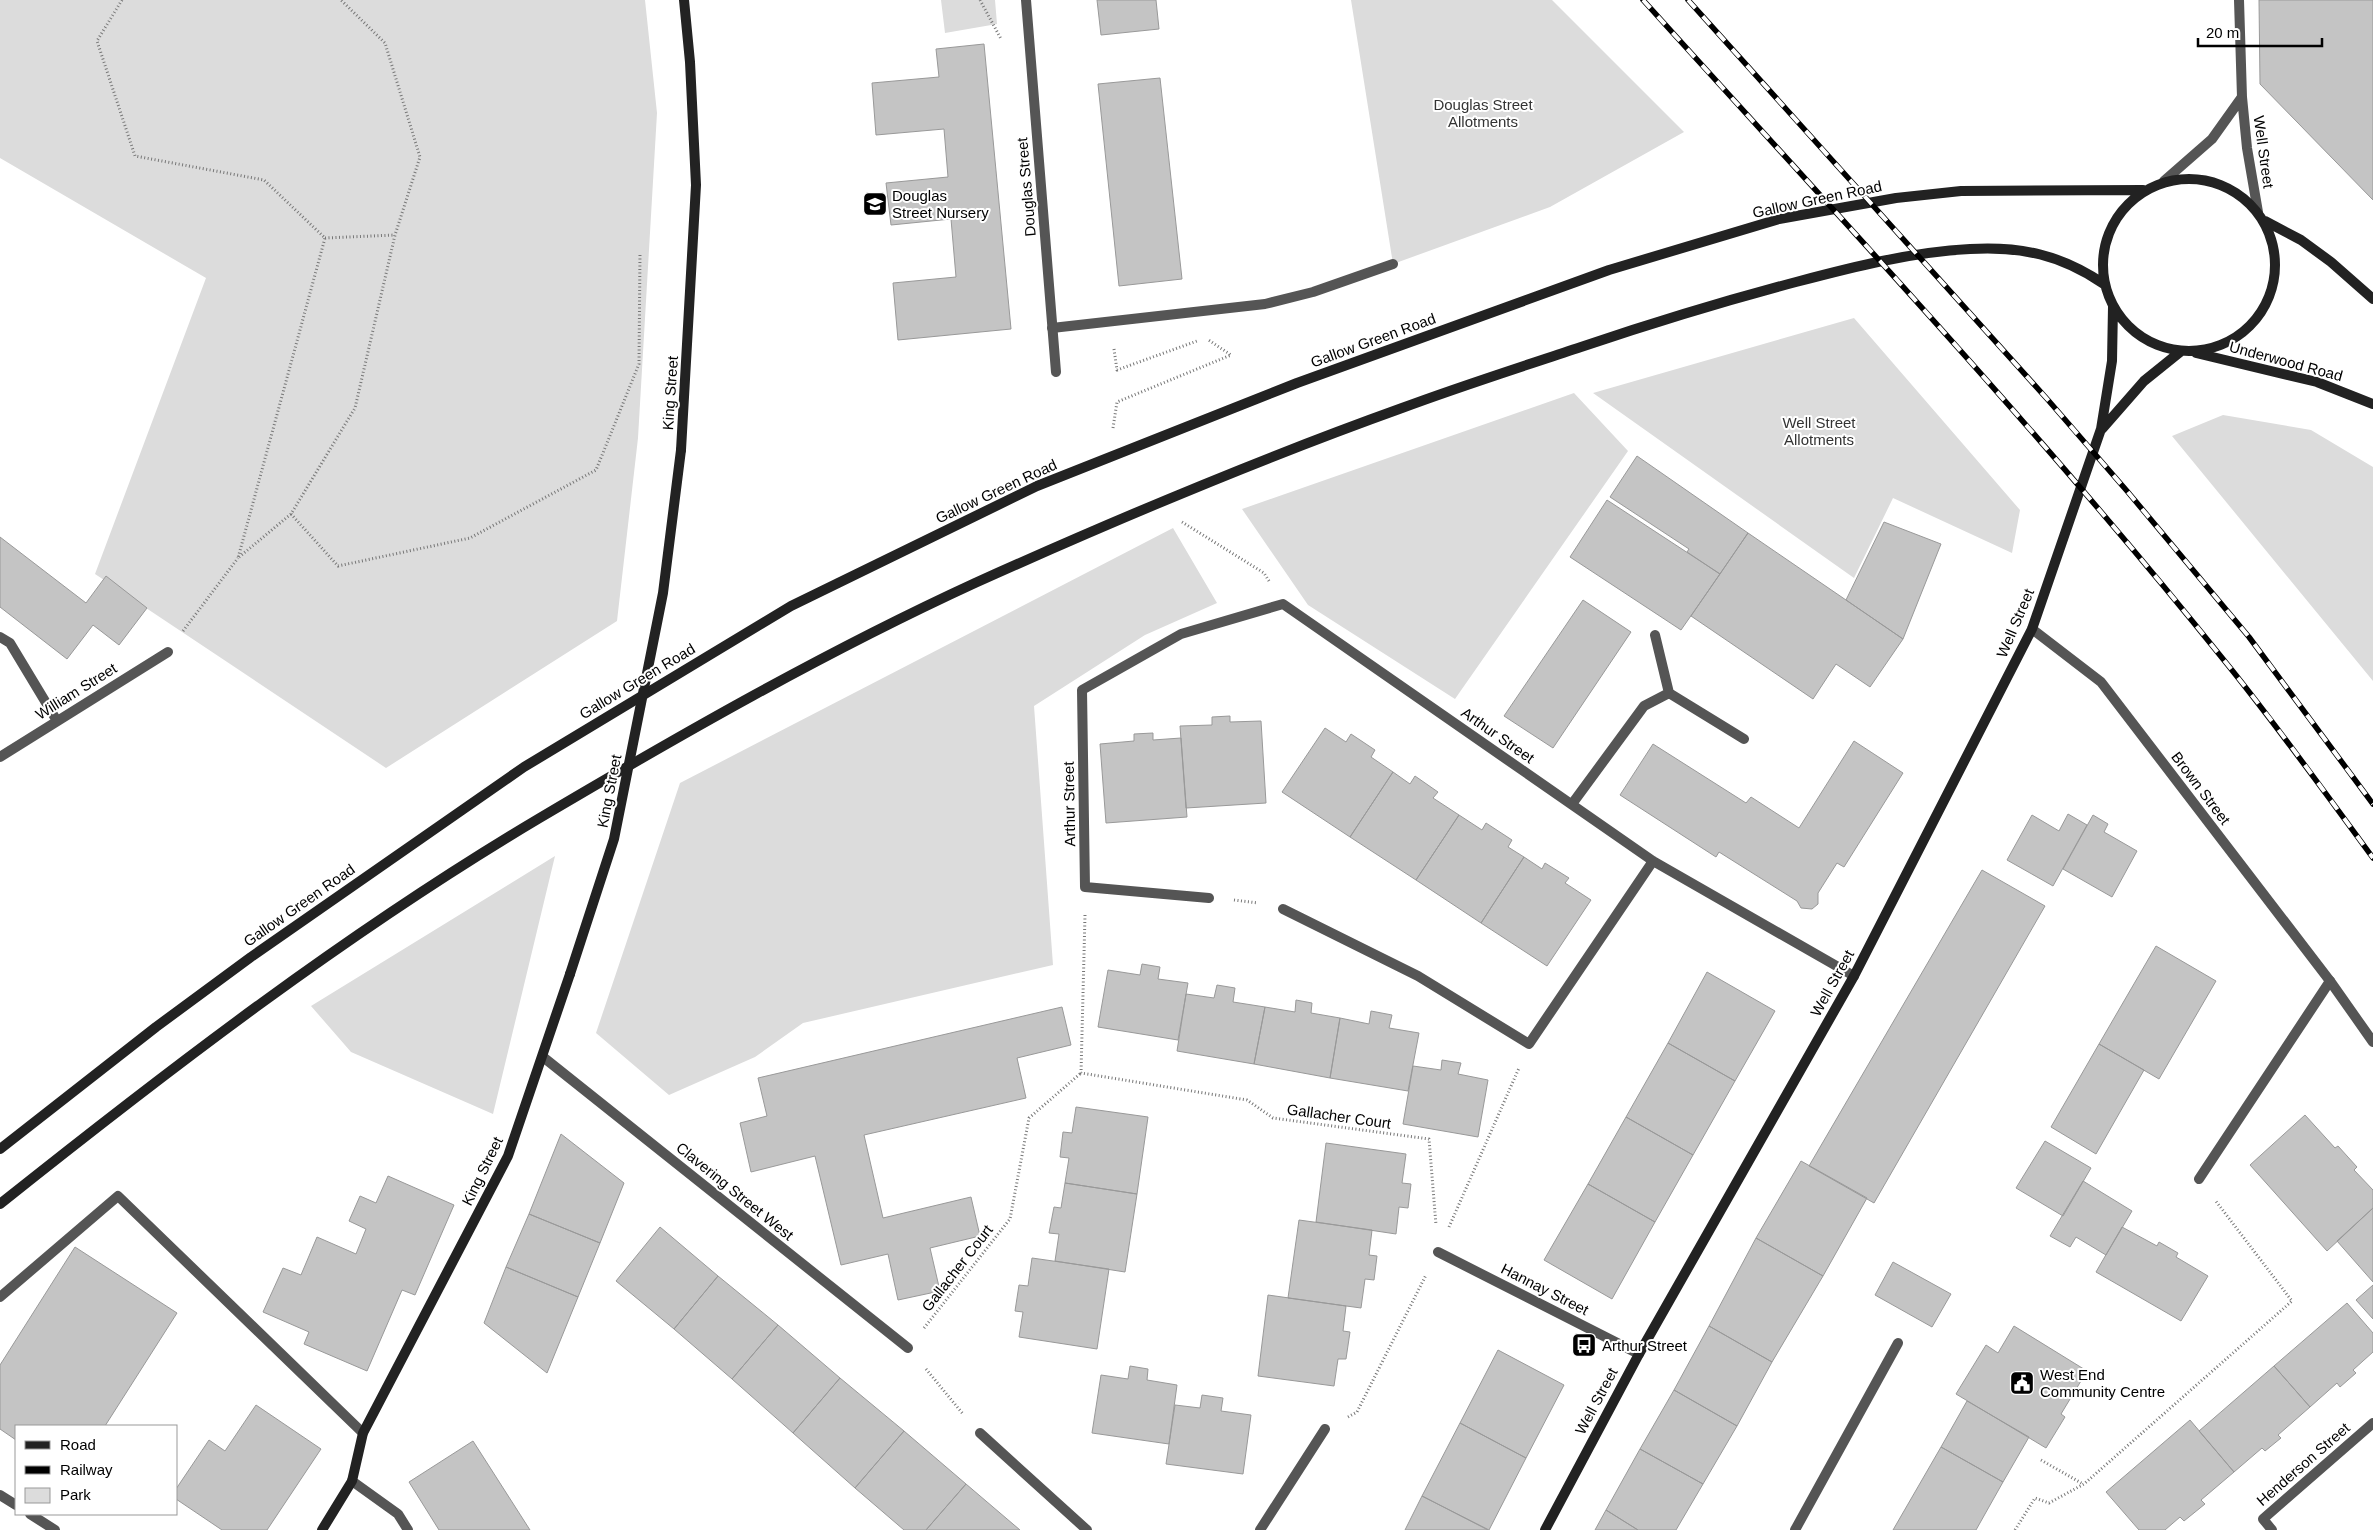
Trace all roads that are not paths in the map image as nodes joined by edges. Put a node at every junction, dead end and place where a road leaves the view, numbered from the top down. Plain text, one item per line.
1 (684, 0) edge
2 (1026, 0) edge
3 (2239, 0) edge
4 (2242, 97) junction
5 (2164, 181) junction
6 (2144, 190) junction
7 (2258, 212) junction
8 (2265, 221) junction
9 (1394, 264) dead end
10 (2104, 284) junction
11 (2373, 299) edge
12 (2113, 306) junction
13 (1052, 328) junction
14 (2185, 352) junction
15 (1056, 372) dead end
16 (2373, 404) edge
17 (2101, 429) junction
18 (2032, 629) junction
19 (1655, 635) dead end
20 (0, 637) edge
21 (168, 652) road end
22 (1669, 693) junction
23 (57, 720) junction
24 (1744, 739) dead end
25 (0, 757) edge
26 (1572, 804) junction
27 (1653, 860) junction
28 (1209, 898) road end
29 (1282, 909) road end
30 (1854, 976) junction
31 (2330, 981) junction
32 (2373, 1042) edge
33 (543, 1057) junction
34 (0, 1149) edge
35 (2199, 1179) road end
36 (0, 1204) edge
37 (1438, 1252) road end
38 (0, 1297) edge
39 (1898, 1343) dead end
40 (908, 1348) road end
41 (1639, 1354) junction
42 (2373, 1423) edge
43 (1325, 1429) dead end
44 (362, 1433) junction
45 (980, 1434) road end
46 (352, 1481) junction
47 (0, 1495) edge
48 (15, 1504) edge
49 (32, 1515) edge
50 (55, 1530) edge
51 (322, 1530) edge
52 (408, 1530) edge
53 (1087, 1530) edge
54 (1260, 1530) edge
55 (1545, 1530) edge
56 (1795, 1530) edge
57 (2272, 1530) edge

1 - 33 main road, King Street, bridge
2 - 13 street, Douglas Street
3 - 4 street, Well Street
4 - 5 street, Well Street
4 - 7 street, Well Street
5 - 6 main road
5 - 7 main road
6 - 10 main road
6 - 34 main road, Gallow Green Road
7 - 8 main road
8 - 11 main road
8 - 14 main road
9 - 13 street
10 - 12 main road
10 - 36 main road
12 - 14 main road
12 - 17 main road, Well Street
13 - 15 street, Douglas Street
14 - 16 main road, Underwood Road
14 - 17 main road, Well Street
17 - 18 main road, Well Street
18 - 30 main road, Well Street
18 - 31 street, Brown Street
19 - 22 street
20 - 23 street
21 - 23 street, William Street
22 - 24 street
22 - 26 street
23 - 25 street, William Street
26 - 27 street, Arthur Street
26 - 28 street, Arthur Street
27 - 29 street
27 - 30 street, Arthur Street
30 - 41 main road, Well Street
31 - 32 street, Brown Street
31 - 35 street
33 - 40 street, Clavering Street West
33 - 44 main road, King Street
37 - 41 street, Hannay Street
38 - 44 street
39 - 56 street
41 - 55 main road, Well Street
42 - 57 street, Henderson Street
43 - 54 street
44 - 46 main road, King Street
45 - 53 street
46 - 51 main road, King Street
46 - 52 street
47 - 48 street
49 - 50 street

